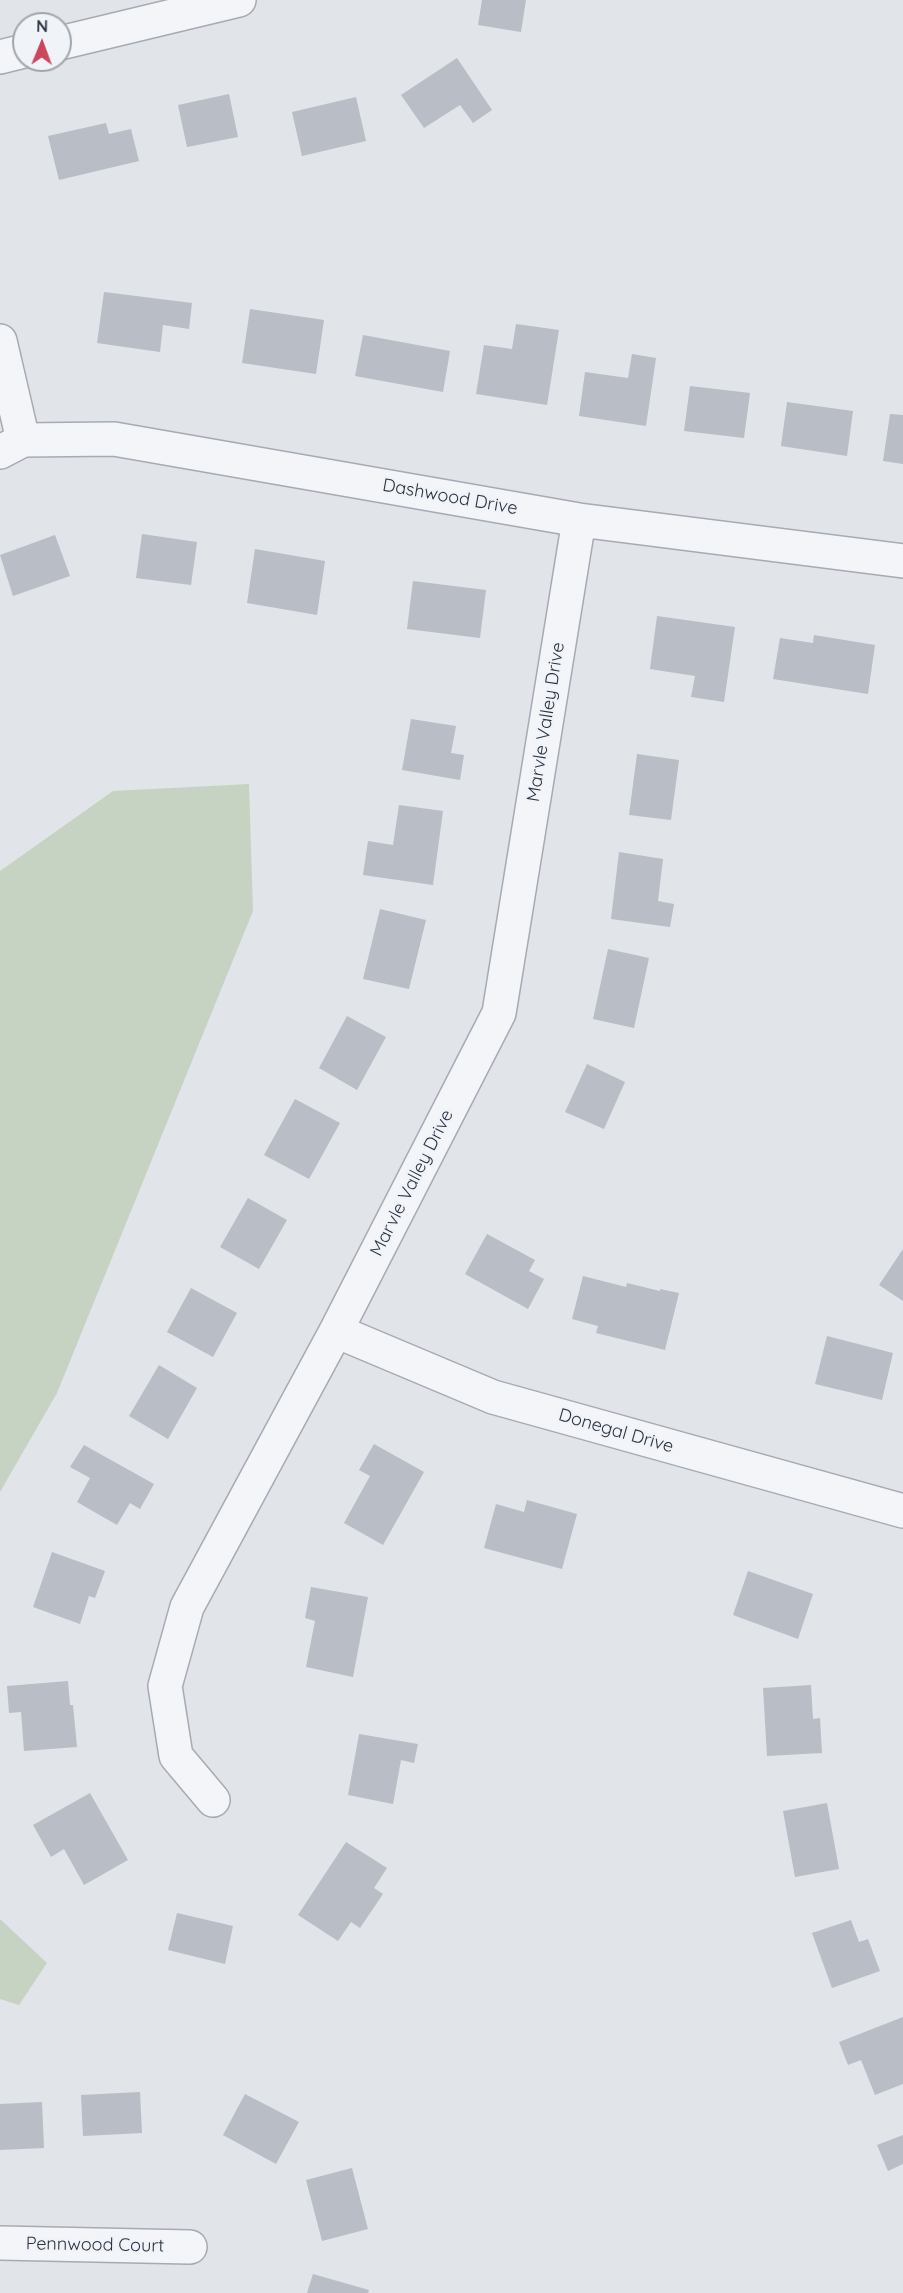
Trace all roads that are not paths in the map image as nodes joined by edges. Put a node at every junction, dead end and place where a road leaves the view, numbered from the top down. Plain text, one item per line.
1 (239, 0) edge
2 (72, 40) edge
3 (0, 341) edge
4 (11, 446) edge
5 (579, 520) junction
6 (903, 561) edge
7 (336, 1331) junction
8 (903, 1511) edge
9 (213, 1800) dead end
10 (0, 2243) edge
11 (190, 2247) dead end

1 - 2 street
3 - 4 street
4 - 5 street, Dashwood Drive
5 - 6 street, Dashwood Drive
5 - 7 street, Marvle Valley Drive
7 - 8 street, Donegal Drive
7 - 9 street, Marvle Valley Drive
10 - 11 street, Pennwood Court

